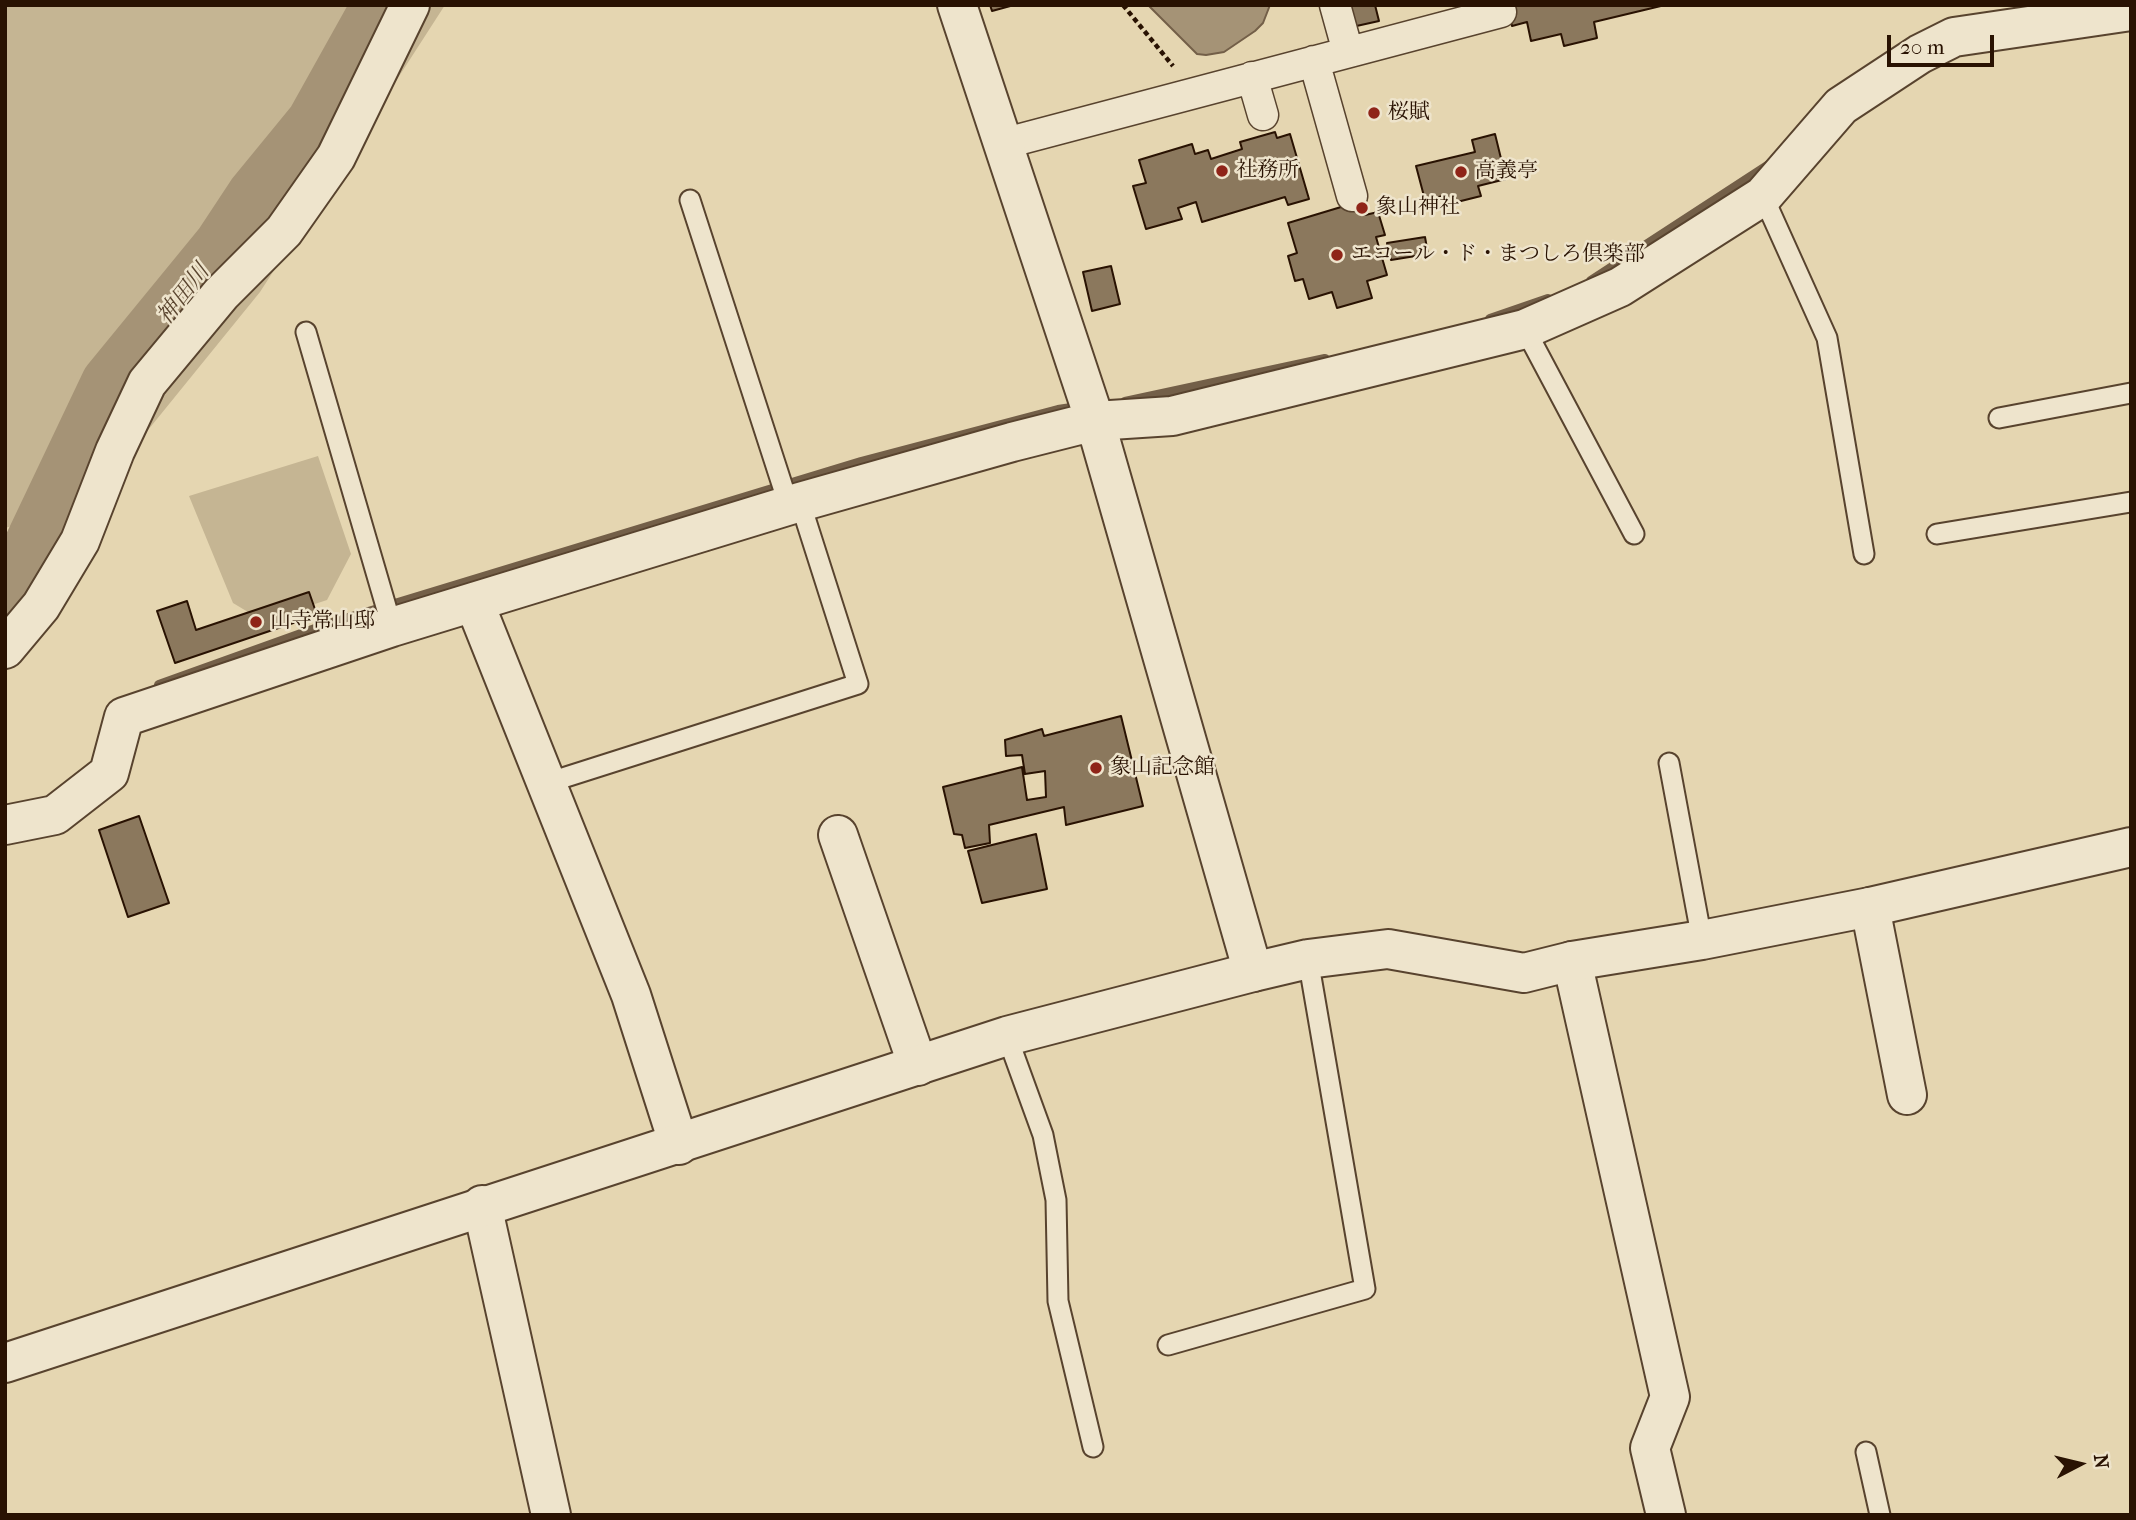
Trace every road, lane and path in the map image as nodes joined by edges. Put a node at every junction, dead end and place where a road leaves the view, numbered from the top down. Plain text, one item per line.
1 (410, 5) edge
2 (957, 5) edge
3 (1123, 5) edge
4 (1335, 5) edge
5 (2119, 10) edge
6 (1501, 12) dead end
7 (1437, 17) edge
8 (1348, 52) junction
9 (1314, 61) junction
10 (1252, 77) junction
11 (1191, 93) junction
12 (1263, 115) dead end
13 (1002, 144) junction
14 (1352, 196) dead end
15 (1763, 196) junction
16 (690, 200) dead end
17 (1525, 329) junction
18 (306, 331) dead end
19 (2131, 393) edge
20 (1999, 418) dead end
21 (1095, 421) junction
22 (2131, 502) edge
23 (794, 504) junction
24 (1634, 534) dead end
25 (1937, 534) dead end
26 (1864, 554) dead end
27 (474, 602) junction
28 (392, 627) junction
29 (5, 649) edge
30 (1670, 763) dead end
31 (547, 783) junction
32 (5, 825) edge
33 (838, 835) dead end
34 (2131, 847) edge
35 (1870, 907) junction
36 (1702, 940) junction
37 (1308, 959) junction
38 (1572, 961) junction
39 (1252, 972) junction
40 (1007, 1036) junction
41 (918, 1066) junction
42 (1906, 1095) dead end
43 (679, 1145) junction
44 (482, 1205) junction
45 (1168, 1345) dead end
46 (5, 1363) edge
47 (1093, 1447) dead end
48 (1866, 1452) dead end
49 (551, 1515) edge
50 (1666, 1515) edge
51 (1880, 1515) edge

1 - 29 street
2 - 13 street
3 - 11 path
4 - 8 street
5 - 15 street
6 - 7 street
7 - 8 street
8 - 9 street
9 - 10 street
9 - 14 street
10 - 11 street
10 - 12 street
11 - 13 street
13 - 21 street
15 - 17 street
15 - 26 lane
16 - 23 lane
17 - 21 street
17 - 24 lane
18 - 28 lane
19 - 20 lane
21 - 23 street
21 - 39 street
22 - 25 lane
23 - 27 street
23 - 31 lane
27 - 28 street
27 - 31 street
28 - 32 street
30 - 36 lane
31 - 43 street
33 - 41 street
34 - 35 street
35 - 36 street
35 - 42 street
36 - 38 street
37 - 38 street
37 - 39 street
37 - 45 lane
38 - 50 street
39 - 40 street
40 - 41 street
40 - 47 lane
41 - 43 street
43 - 44 street
44 - 46 street
44 - 49 street
48 - 51 lane

